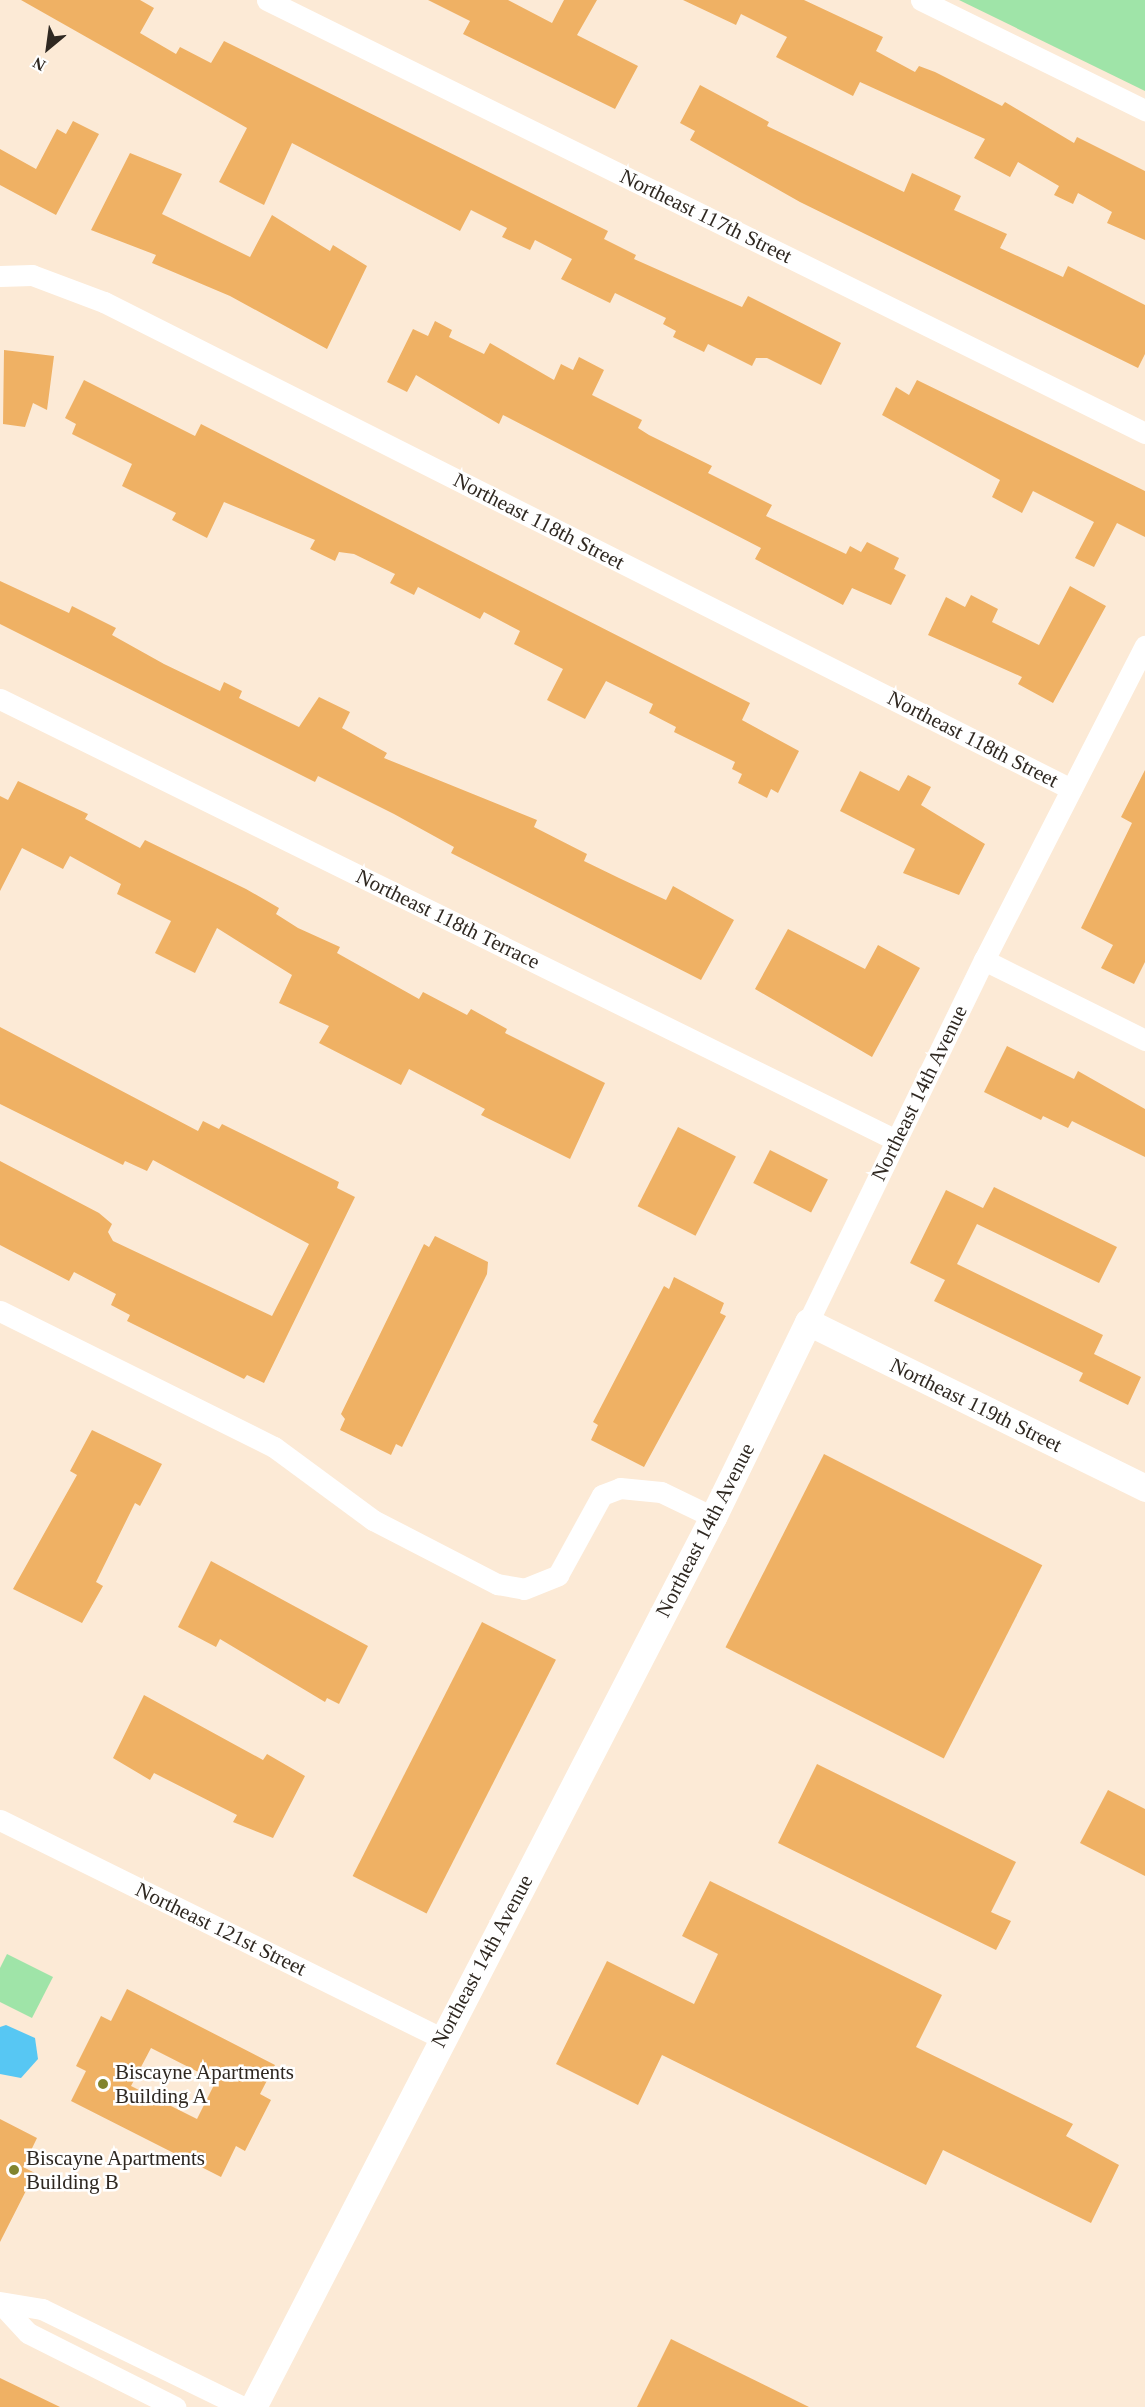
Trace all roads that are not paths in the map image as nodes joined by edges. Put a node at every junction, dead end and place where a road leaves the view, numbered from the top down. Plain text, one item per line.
1 (267, 0) edge
2 (921, 0) edge
3 (1145, 110) edge
4 (0, 276) edge
5 (1145, 433) edge
6 (1145, 646) edge
7 (0, 699) edge
8 (1071, 789) junction
9 (984, 960) junction
10 (1145, 1040) edge
11 (896, 1140) junction
12 (0, 1311) edge
13 (808, 1322) junction
14 (1145, 1488) edge
15 (713, 1517) junction
16 (0, 1820) edge
17 (442, 2038) junction
18 (0, 2303) edge
19 (166, 2369) junction
20 (154, 2396) junction
21 (175, 2407) edge
22 (243, 2407) edge
23 (253, 2407) edge

1 - 5 street, Northeast 117th Street
2 - 3 street
4 - 8 street, Northeast 118th Street
6 - 8 street, Northeast 14th Avenue
7 - 11 street, Northeast 118th Terrace
8 - 9 street, Northeast 14th Avenue
9 - 10 street
9 - 11 street, Northeast 14th Avenue
11 - 13 street, Northeast 14th Avenue
12 - 15 street
13 - 14 street, Northeast 119th Street
13 - 15 street, Northeast 14th Avenue
15 - 17 street, Northeast 14th Avenue
16 - 17 street, Northeast 121st Street
17 - 23 street, Northeast 14th Avenue
18 - 19 street
18 - 20 street
19 - 20 street
19 - 22 street
20 - 21 street

